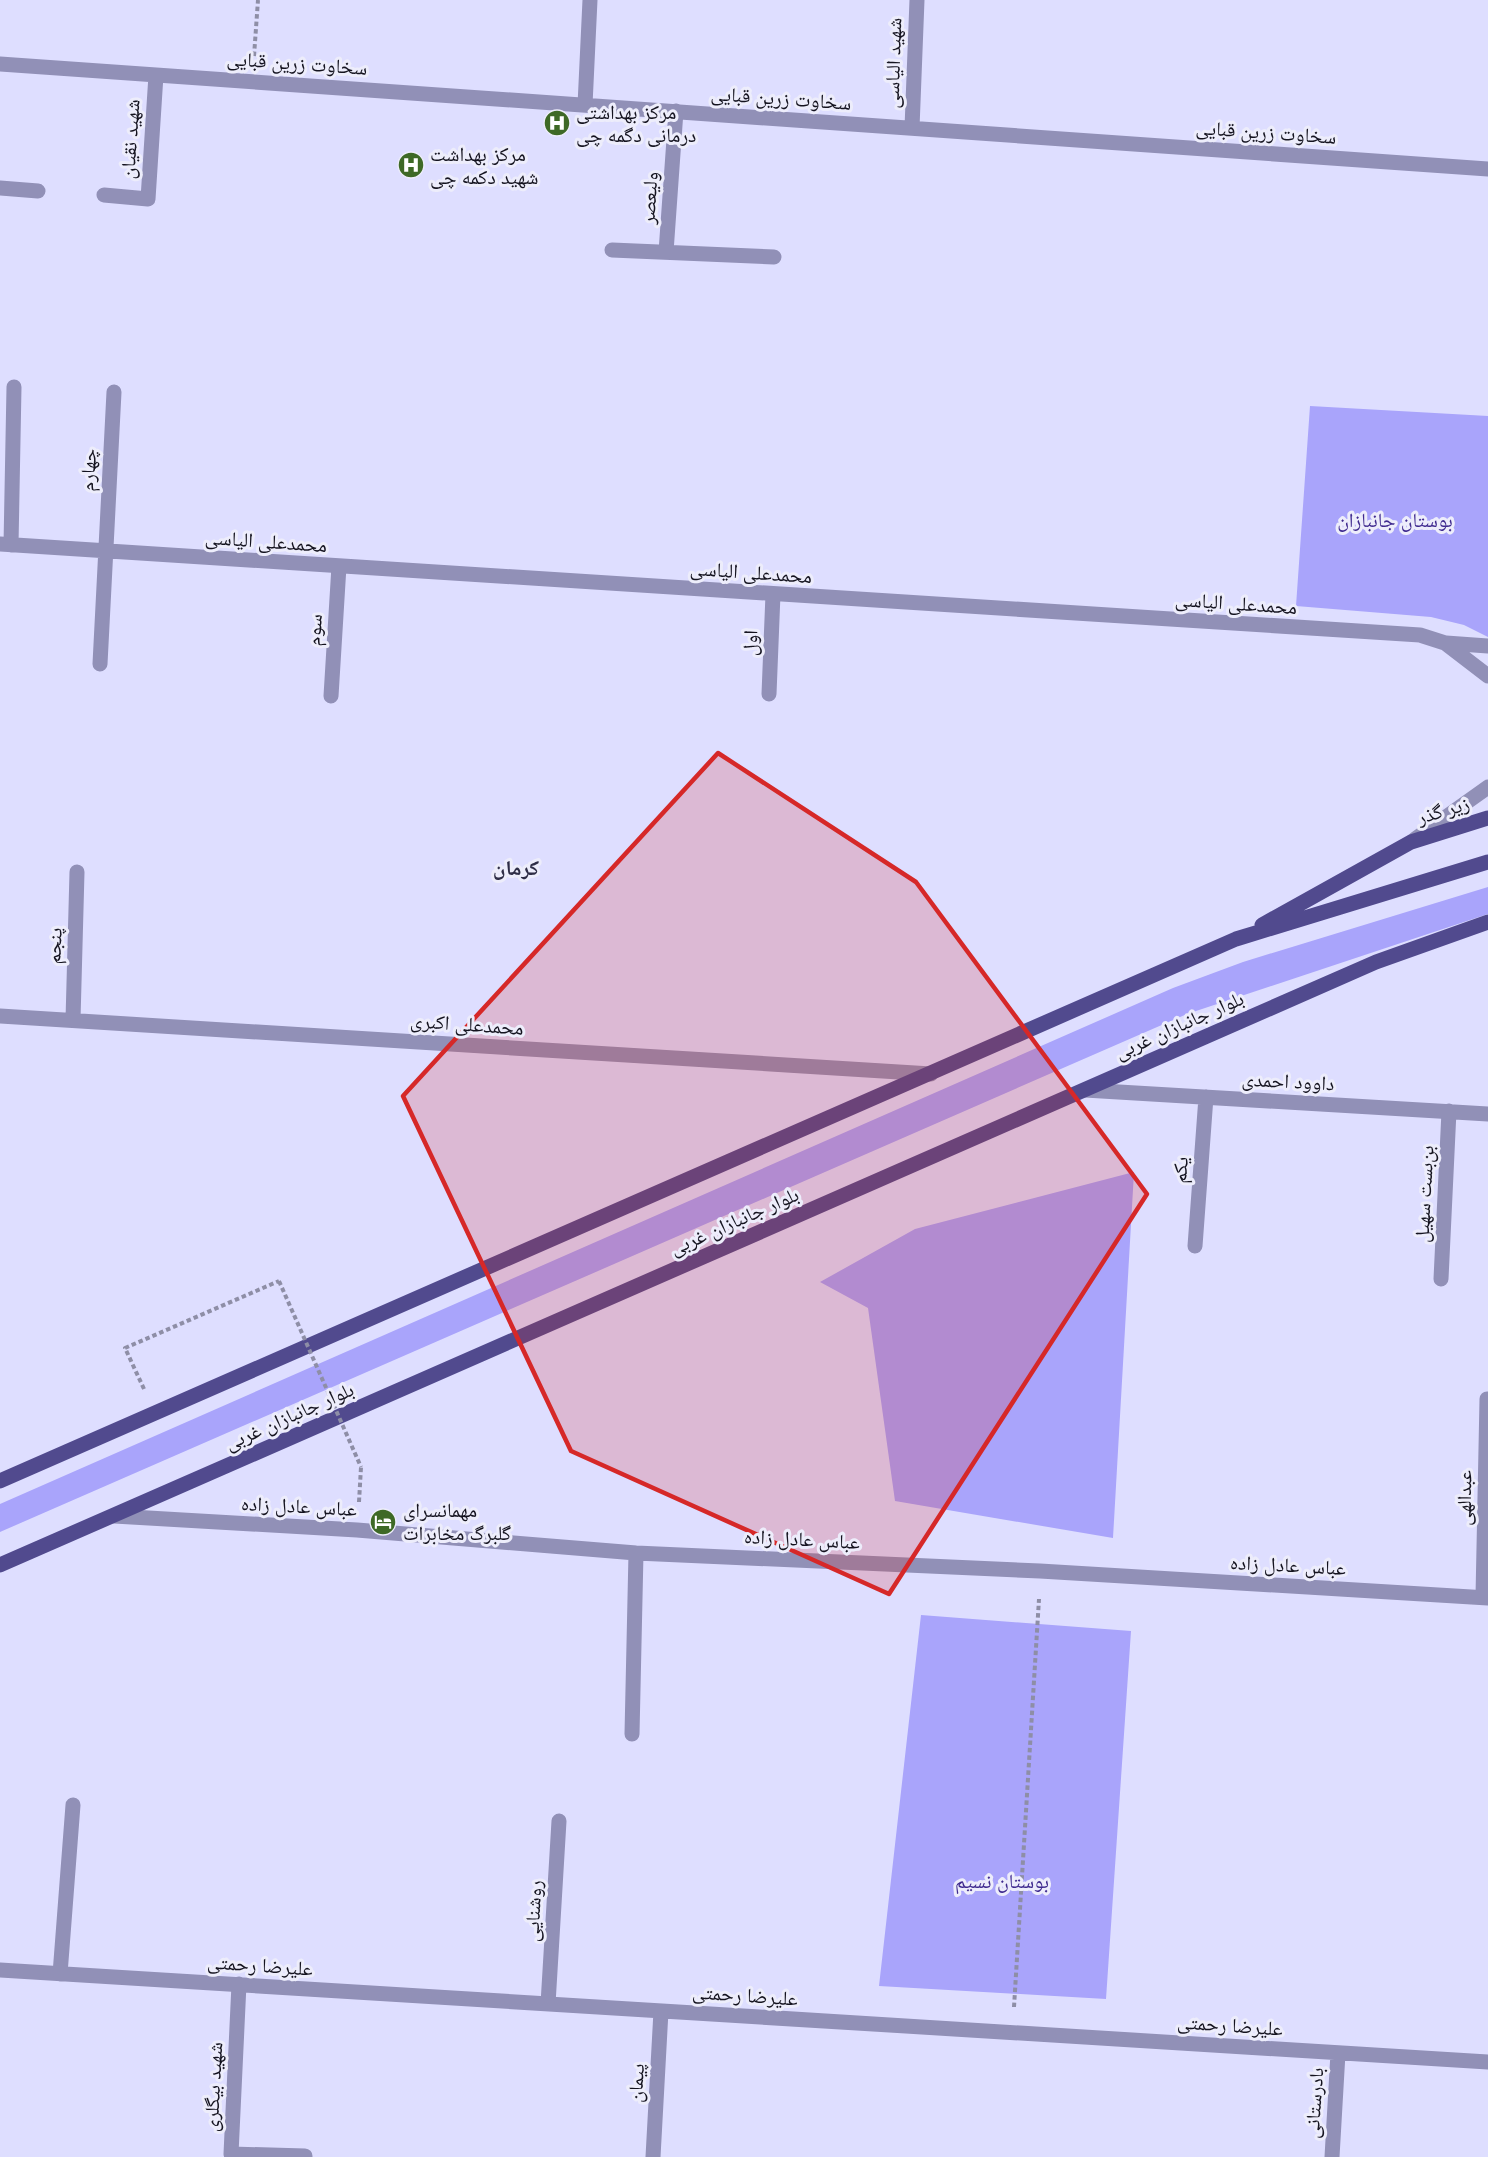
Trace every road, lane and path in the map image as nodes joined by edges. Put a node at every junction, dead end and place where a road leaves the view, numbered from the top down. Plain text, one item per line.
1 (258, 0) edge
2 (590, 0) edge
3 (917, 0) edge
4 (0, 64) edge
5 (156, 75) junction
6 (252, 81) junction
7 (585, 105) junction
8 (676, 111) junction
9 (912, 128) junction
10 (1488, 169) edge
11 (0, 188) edge
12 (38, 190) dead end
13 (104, 195) dead end
14 (612, 250) dead end
15 (666, 252) junction
16 (774, 257) dead end
17 (14, 387) dead end
18 (114, 392) dead end
19 (5, 544) edge
20 (105, 551) junction
21 (339, 566) junction
22 (773, 594) junction
23 (1445, 643) junction
24 (1488, 646) edge
25 (100, 664) dead end
26 (1488, 676) edge
27 (769, 694) dead end
28 (331, 696) dead end
29 (1488, 787) edge
30 (1488, 818) edge
31 (1411, 842) junction
32 (1488, 862) edge
33 (77, 872) dead end
34 (1488, 922) edge
35 (1236, 939) junction
36 (0, 1016) edge
37 (73, 1020) junction
38 (931, 1074) junction
39 (1085, 1090) junction
40 (1206, 1097) junction
41 (1449, 1111) junction
42 (1488, 1114) edge
43 (1195, 1246) dead end
44 (1440, 1279) dead end
45 (1487, 1400) edge
46 (156, 1415) junction
47 (0, 1481) edge
48 (359, 1497) dead end
49 (114, 1516) junction
50 (636, 1553) junction
51 (0, 1565) edge
52 (1040, 1571) junction
53 (1485, 1597) edge
54 (632, 1734) dead end
55 (74, 1805) dead end
56 (559, 1821) dead end
57 (0, 1970) edge
58 (60, 1974) junction
59 (238, 1984) junction
60 (548, 2004) junction
61 (661, 2011) junction
62 (1013, 2032) junction
63 (1338, 2053) junction
64 (1488, 2062) edge
65 (305, 2156) edge
66 (653, 2157) edge
67 (1332, 2157) edge

1 - 6 path
2 - 7 street
3 - 9 street, شهید الیاسی
4 - 5 street, سخاوت زرین قبایی
5 - 6 street, سخاوت زرین قبایی
5 - 13 street, شهید نقیان
6 - 7 street, سخاوت زرین قبایی
7 - 8 street, سخاوت زرین قبایی
8 - 9 street, سخاوت زرین قبایی
8 - 15 street, ولیعصر
9 - 10 street, سخاوت زرین قبایی
11 - 12 street
14 - 15 street, ولیعصر
15 - 16 street, ولیعصر
17 - 19 street
18 - 20 street, چهارم
19 - 20 street, محمدعلی الیاسی
20 - 21 street, محمدعلی الیاسی
20 - 25 street
21 - 22 street, محمدعلی الیاسی
21 - 28 street, سوم
22 - 23 street, محمدعلی الیاسی
22 - 27 street, اول
23 - 24 street
23 - 26 street, محمدعلی الیاسی
29 - 31 street
30 - 31 main road, زیر گذر
31 - 35 main road, زیر گذر
32 - 35 main road
33 - 37 street, پنجم
34 - 39 main road, بلوار جانبازان غربی
35 - 38 main road
36 - 37 street, محمدعلی اکبری
37 - 38 street, محمدعلی اکبری
38 - 46 main road
39 - 40 street, داوود احمدی
39 - 49 main road, بلوار جانبازان غربی
40 - 41 street, داوود احمدی
40 - 43 street, یکم
41 - 42 street, داوود احمدی
41 - 44 street, بن‌بست سهیل
45 - 53 street, عبدالهی
46 - 47 main road
46 - 48 path, bridge
49 - 50 street, عباس عادل زاده
49 - 51 main road, بلوار جانبازان غربی
50 - 52 street, عباس عادل زاده
50 - 54 street
52 - 53 street, عباس عادل زاده
52 - 62 path
55 - 58 street
56 - 60 street, روشنایی
57 - 58 street, علیرضا رحمتی
58 - 59 street, علیرضا رحمتی
59 - 60 street, علیرضا رحمتی
59 - 65 street, شهید بیگلری
60 - 61 street, علیرضا رحمتی
61 - 62 street, علیرضا رحمتی
61 - 66 street, پیمان
62 - 63 street, علیرضا رحمتی
63 - 64 street, علیرضا رحمتی
63 - 67 street, بادرستانی

